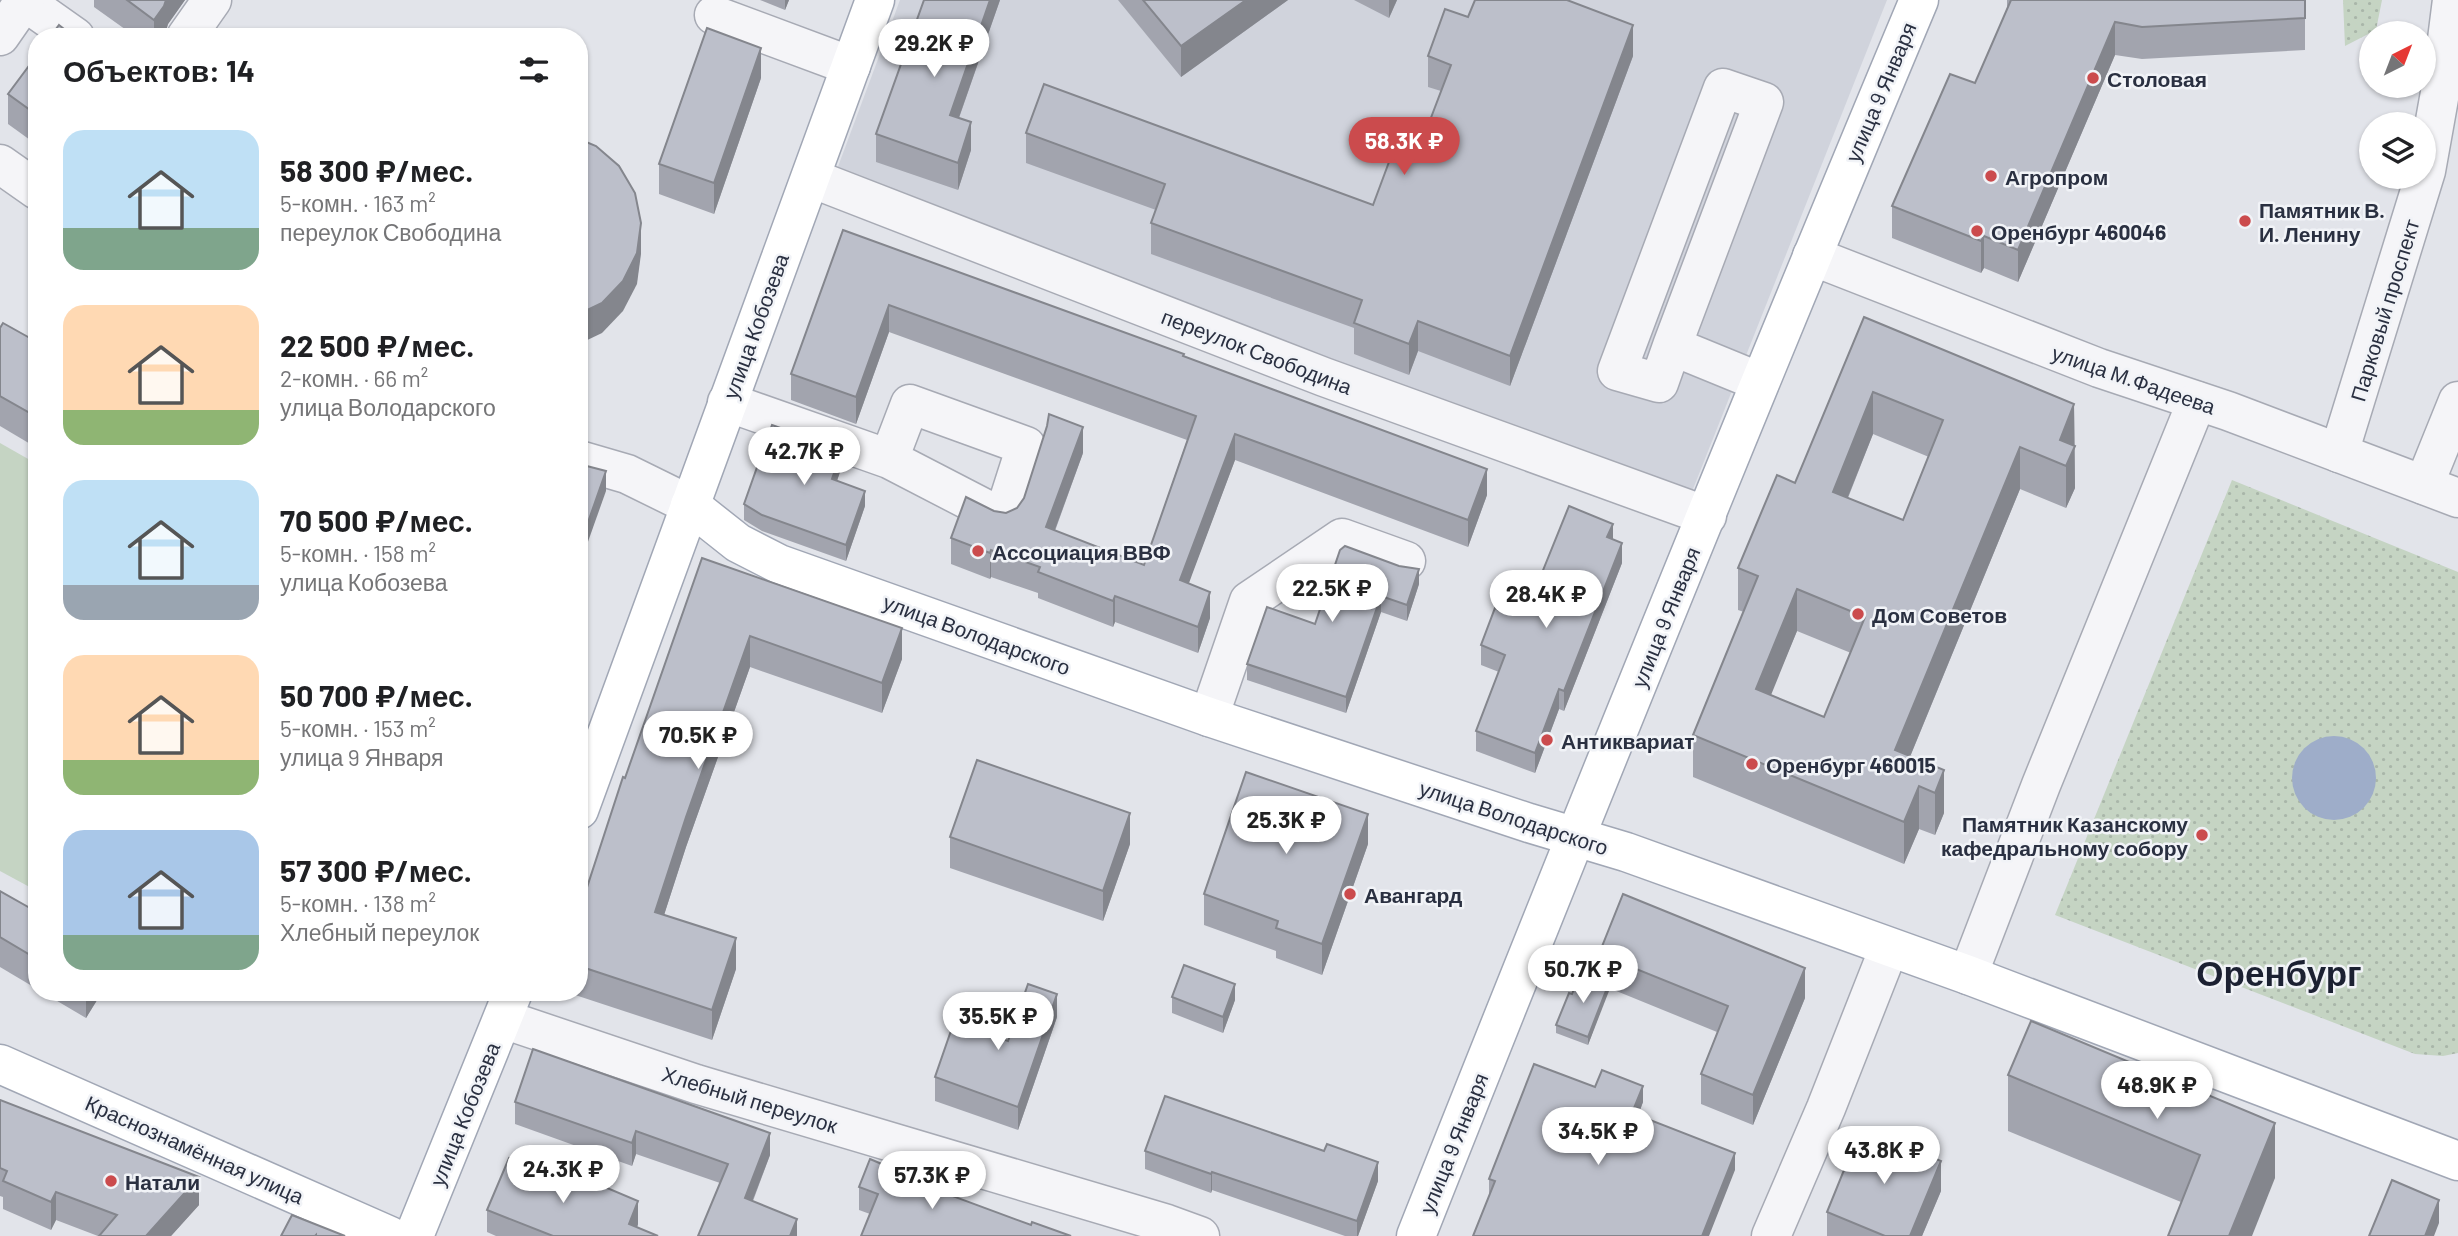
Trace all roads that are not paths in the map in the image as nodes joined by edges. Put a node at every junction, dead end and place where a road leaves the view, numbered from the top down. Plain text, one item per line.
1 (24, 0) edge
2 (212, 0) edge
3 (875, 0) edge
4 (1919, 0) edge
5 (2452, 0) edge
6 (714, 15) dead end
7 (63, 28) edge
8 (192, 28) edge
9 (0, 36) edge
10 (851, 66) junction
11 (0, 164) edge
12 (811, 178) junction
13 (28, 184) edge
14 (1812, 256) junction
15 (1672, 346) junction
16 (1760, 382) junction
17 (2197, 401) junction
18 (2458, 401) edge
19 (727, 402) junction
20 (2339, 453) junction
21 (889, 459) dead end
22 (588, 463) edge
23 (2441, 491) edge
24 (691, 505) junction
25 (1707, 516) junction
26 (1406, 561) dead end
27 (1209, 717) junction
28 (588, 785) edge
29 (1575, 837) junction
30 (1889, 948) junction
31 (1968, 975) junction
32 (508, 1005) edge
33 (0, 1064) edge
34 (2458, 1161) edge
35 (390, 1236) edge
36 (414, 1236) edge
37 (1199, 1236) edge
38 (1416, 1236) edge
39 (1771, 1236) edge

1 - 7 street
1 - 9 street
2 - 8 street
3 - 10 main road, улица Кобозева
4 - 14 main road, улица 9 Января
5 - 20 street, Парковый проспект
6 - 10 street
10 - 12 main road, улица Кобозева
11 - 13 street
12 - 19 main road, улица Кобозева
12 - 25 street, переулок Свободина
14 - 16 main road, улица 9 Января
14 - 17 street, улица М.Фадеева
15 - 15 street
15 - 16 street
16 - 25 main road, улица 9 Января
17 - 20 street, улица М.Фадеева
17 - 31 street
18 - 23 street
19 - 21 street
19 - 24 main road, улица Кобозева
20 - 23 street, улица М.Фадеева
22 - 24 street, улица Володарского
24 - 27 main road, улица Володарского
24 - 28 main road, улица Кобозева
25 - 29 main road, улица 9 Января
26 - 27 street
27 - 29 main road, улица Володарского
29 - 30 main road, улица Володарского
29 - 38 main road, улица 9 Января
30 - 31 main road, улица Володарского
30 - 39 street
31 - 34 main road, улица Володарского
32 - 36 main road, улица Кобозева
32 - 37 street, Хлебный переулок
33 - 35 main road, Краснознамённая улица

